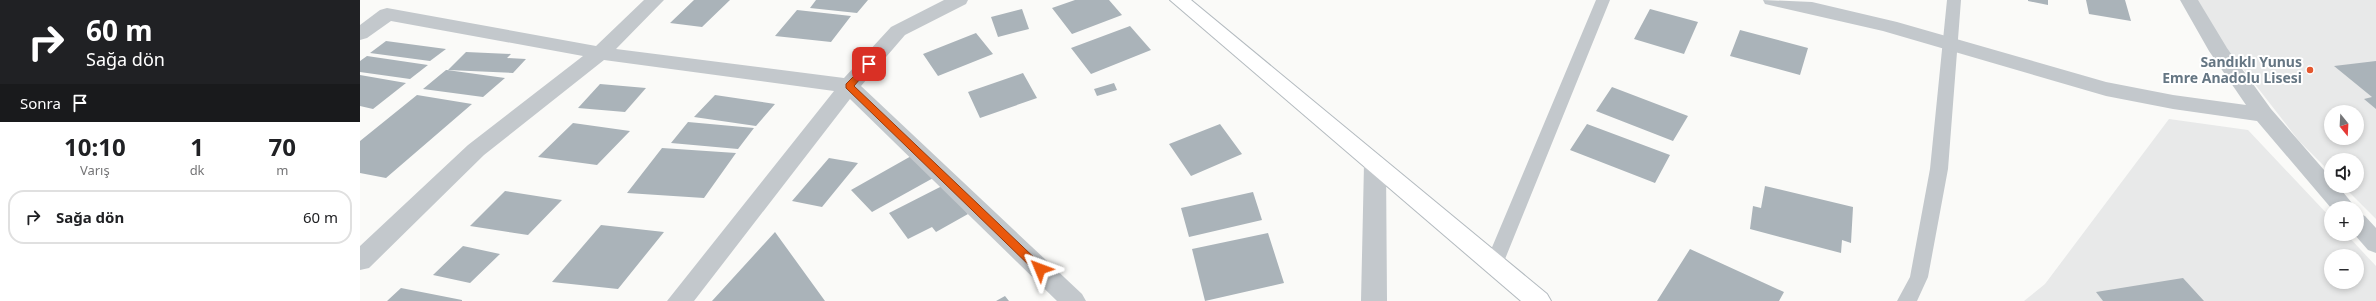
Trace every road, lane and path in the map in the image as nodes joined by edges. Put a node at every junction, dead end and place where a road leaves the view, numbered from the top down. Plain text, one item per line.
1 (405, 0) edge
2 (655, 0) edge
3 (959, 0) edge
4 (1179, 0) edge
5 (1603, 0) edge
6 (1772, 0) edge
7 (1954, 0) edge
8 (2189, 0) edge
9 (386, 14) junction
10 (360, 34) edge
11 (1952, 44) junction
12 (600, 53) junction
13 (850, 86) junction
14 (2263, 114) junction
15 (1375, 164) junction
16 (2338, 201) edge
17 (2364, 230) edge
18 (2376, 244) edge
19 (360, 261) edge
20 (1494, 264) junction
21 (680, 301) edge
22 (1073, 301) edge
23 (1374, 301) edge
24 (1538, 301) edge
25 (1907, 301) edge

1 - 9 street
2 - 12 street
3 - 13 street
4 - 15 street
5 - 20 lane
6 - 11 street
7 - 11 lane
8 - 14 street
9 - 10 street
9 - 12 street
11 - 14 street
11 - 25 lane
12 - 13 street
12 - 19 street
13 - 21 street
13 - 22 street
14 - 16 street
15 - 20 street
15 - 23 street
17 - 18 street
20 - 24 street

